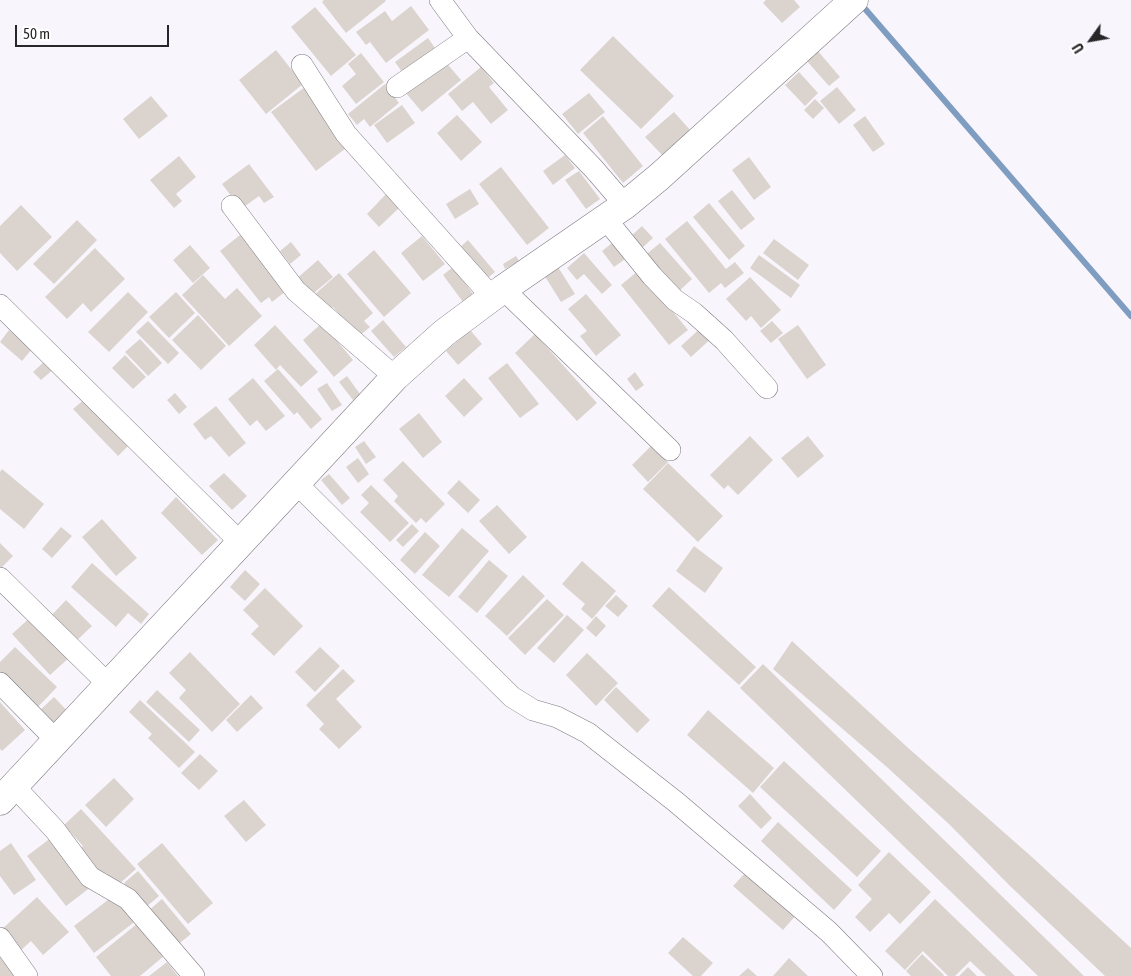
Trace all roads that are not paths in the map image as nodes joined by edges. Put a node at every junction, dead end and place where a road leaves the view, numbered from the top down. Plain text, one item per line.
1 (440, 0) edge
2 (845, 8) edge
3 (468, 38) junction
4 (302, 65) dead end
5 (397, 87) dead end
6 (232, 206) dead end
7 (615, 212) junction
8 (498, 293) junction
9 (0, 305) edge
10 (395, 377) junction
11 (768, 388) dead end
12 (670, 450) dead end
13 (296, 482) junction
14 (241, 543) junction
15 (0, 578) edge
16 (0, 683) edge
17 (109, 685) junction
18 (56, 740) junction
19 (7, 793) edge
20 (0, 938) edge
21 (27, 976) edge
22 (194, 976) edge
23 (872, 976) edge

1 - 3 street
2 - 7 street
3 - 5 street
3 - 7 street
4 - 8 street
6 - 10 street
7 - 8 street
7 - 11 street
8 - 10 street
8 - 12 street
9 - 14 street
10 - 13 street
13 - 14 street
13 - 23 street
14 - 17 street
15 - 17 street
16 - 18 street
17 - 18 street
18 - 19 street
19 - 22 street
20 - 21 street

